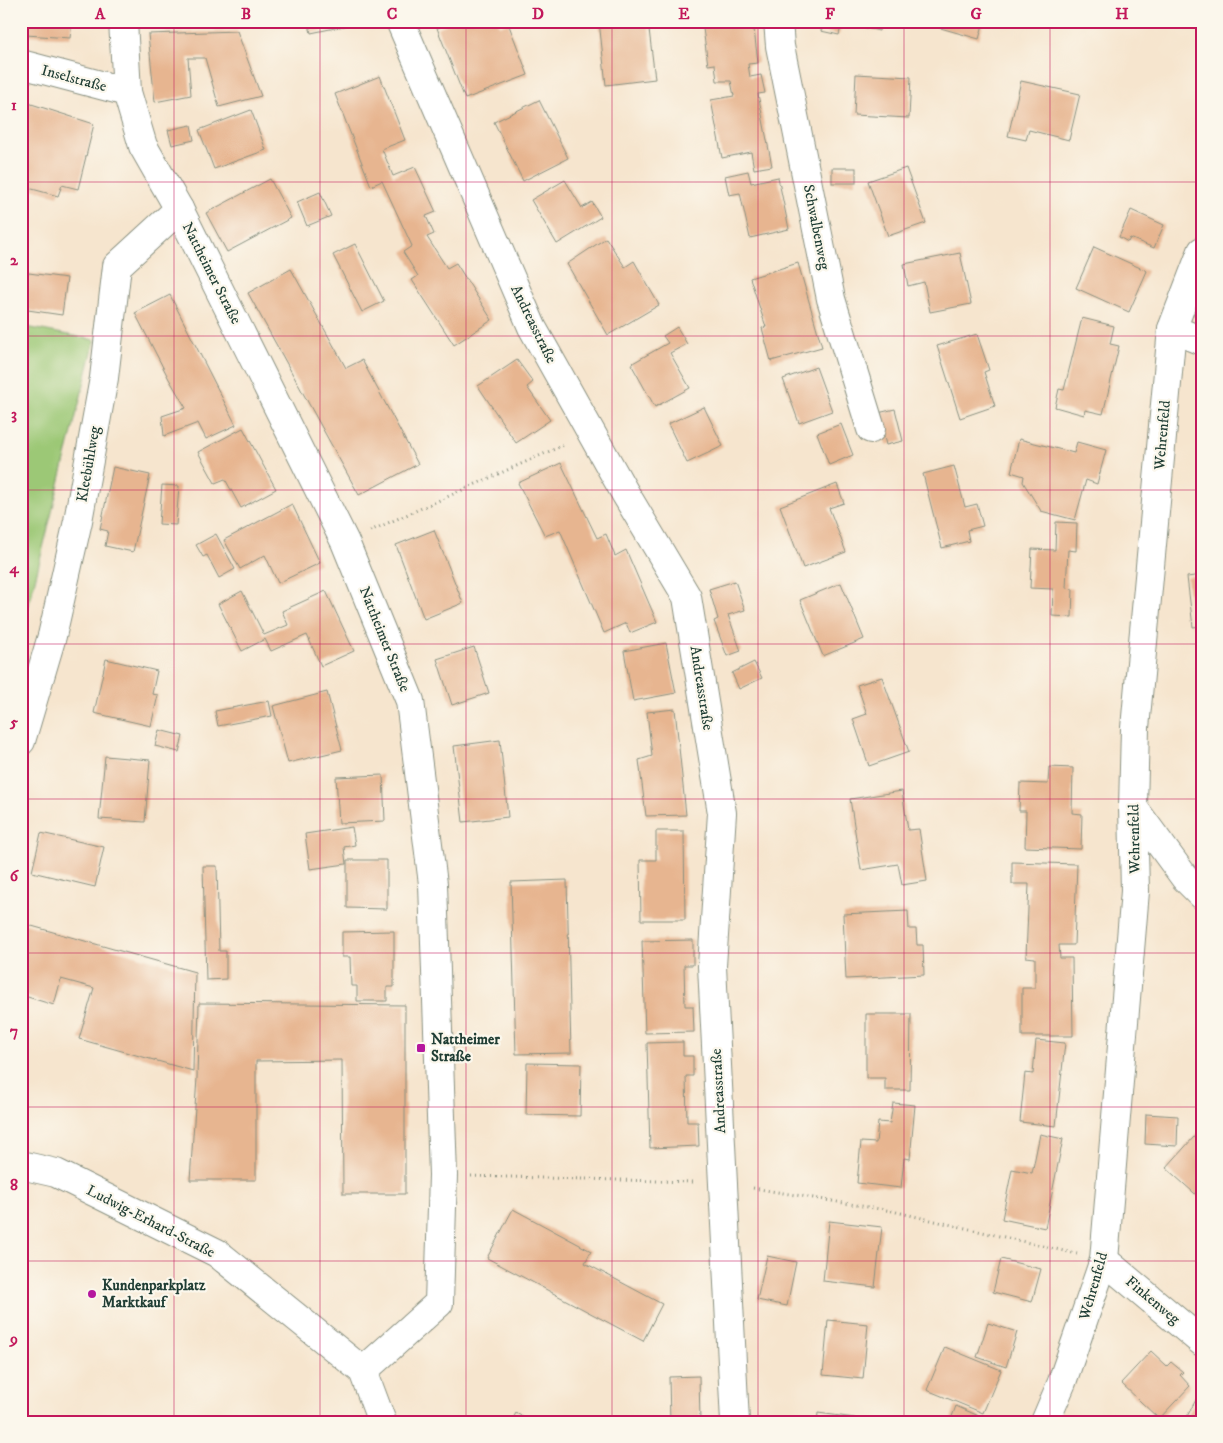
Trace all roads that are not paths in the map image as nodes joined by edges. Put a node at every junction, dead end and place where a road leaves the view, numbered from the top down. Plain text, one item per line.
1 (123, 21) edge
2 (400, 21) edge
3 (778, 21) edge
4 (21, 64) edge
5 (127, 92) junction
6 (179, 209) junction
7 (1202, 251) edge
8 (1172, 329) junction
9 (1202, 341) edge
10 (871, 429) dead end
11 (21, 741) edge
12 (1133, 807) junction
13 (1202, 895) edge
14 (21, 1165) edge
15 (1104, 1260) junction
16 (1202, 1342) edge
17 (363, 1371) junction
18 (382, 1422) edge
19 (735, 1422) edge
20 (1045, 1422) edge

1 - 5 street, Nattheimer Straße
2 - 19 street, Andreasstraße
3 - 10 street, Schwalbenweg
4 - 5 street, Inselstraße
5 - 6 street, Nattheimer Straße
6 - 11 street, Kleebühlweg
6 - 17 street, Nattheimer Straße
7 - 8 street, Wehrenfeld
8 - 9 street
8 - 12 street, Wehrenfeld
12 - 13 street
12 - 15 street, Wehrenfeld
14 - 17 street, Ludwig-Erhard-Straße
15 - 16 street, Finkenweg
15 - 20 street, Wehrenfeld
17 - 18 street

